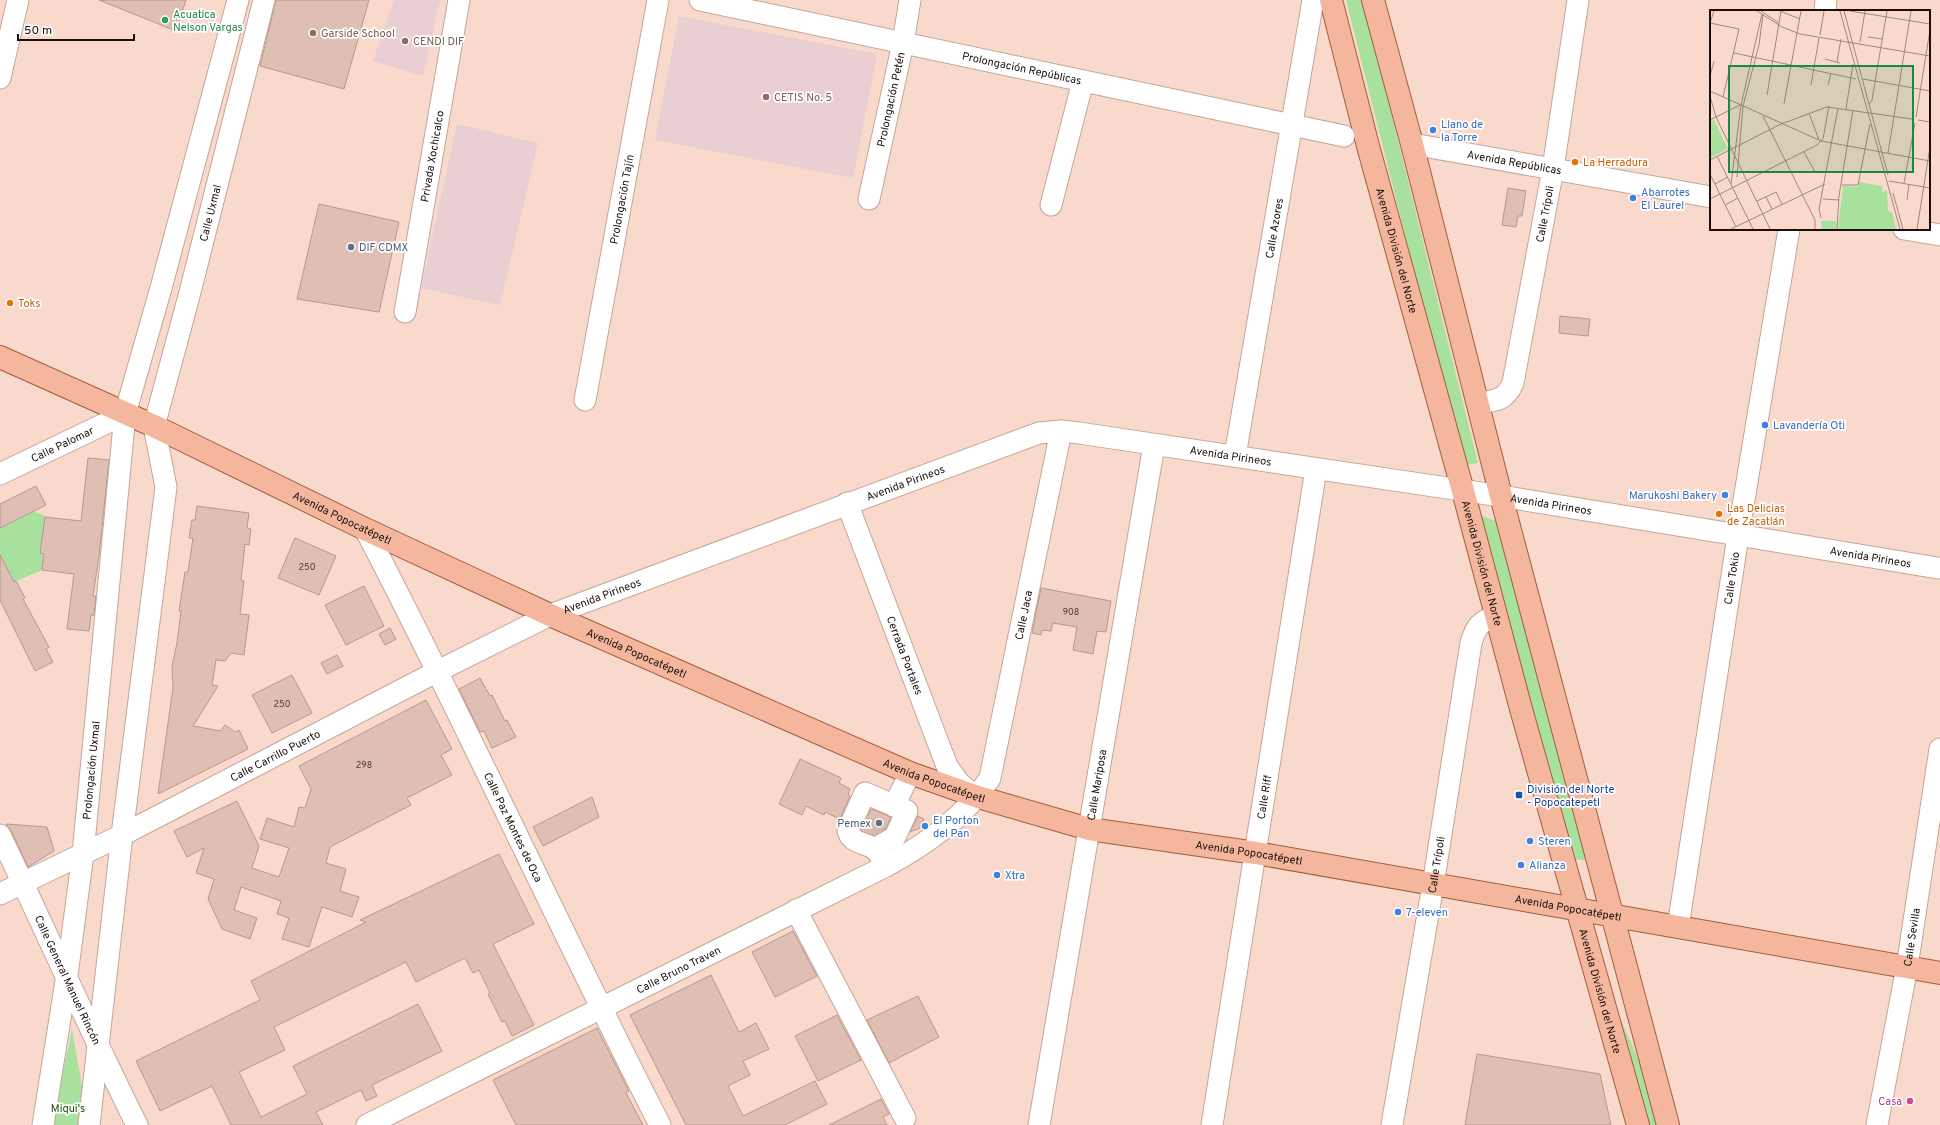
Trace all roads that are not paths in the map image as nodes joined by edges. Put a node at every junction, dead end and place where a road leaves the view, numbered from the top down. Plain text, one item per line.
1 (18, 0) edge
2 (238, 0) edge
3 (264, 0) edge
4 (459, 0) edge
5 (658, 0) edge
6 (700, 0) edge
7 (910, 0) edge
8 (1312, 0) edge
9 (1330, 0) edge
10 (1373, 0) edge
11 (1578, 0) edge
12 (1826, 0) edge
13 (1825, 10) edge
14 (903, 43) junction
15 (0, 78) edge
16 (1083, 81) junction
17 (1290, 126) junction
18 (1344, 136) dead end
19 (1412, 144) junction
20 (1553, 169) junction
21 (1710, 196) edge
22 (869, 199) dead end
23 (1051, 205) dead end
24 (1789, 230) edge
25 (1910, 230) edge
26 (1940, 235) edge
27 (161, 288) junction
28 (190, 296) junction
29 (405, 312) dead end
30 (0, 357) edge
31 (585, 400) dead end
32 (1477, 403) junction
33 (125, 414) junction
34 (154, 426) junction
35 (1061, 431) junction
36 (1154, 445) junction
37 (1235, 456) junction
38 (1316, 469) junction
39 (0, 474) edge
40 (1463, 491) junction
41 (1500, 496) junction
42 (847, 504) junction
43 (365, 530) junction
44 (1738, 536) junction
45 (1939, 572) edge
46 (550, 615) junction
47 (1496, 615) junction
48 (438, 671) junction
49 (1940, 749) edge
50 (910, 773) junction
51 (978, 797) junction
52 (894, 806) junction
53 (1089, 829) junction
54 (122, 834) junction
55 (0, 835) edge
56 (866, 839) junction
57 (1256, 853) junction
58 (83, 854) junction
59 (886, 866) junction
60 (23, 883) junction
61 (1433, 885) junction
62 (0, 894) edge
63 (796, 910) junction
64 (1577, 910) junction
65 (1614, 916) junction
66 (1678, 927) junction
67 (1908, 967) junction
68 (1940, 972) edge
69 (67, 975) junction
70 (1597, 978) junction
71 (601, 1009) junction
72 (98, 1046) junction
73 (1650, 1055) junction
74 (905, 1118) dead end
75 (43, 1125) edge
76 (89, 1125) edge
77 (137, 1125) edge
78 (367, 1125) edge
79 (660, 1125) edge
80 (1039, 1125) edge
81 (1212, 1125) edge
82 (1392, 1125) edge
83 (1638, 1125) edge
84 (1668, 1125) edge
85 (1877, 1125) edge

1 - 15 street
2 - 27 street
3 - 28 street, Calle Uxmal
4 - 29 street, Privada Xochicalco
5 - 31 street, Prolongación Tajín
6 - 14 street, Prolongación Repúblicas
7 - 14 street, Prolongación Petén
8 - 17 street, Calle Azores
9 - 40 main road, Avenida División del Norte
10 - 19 main road
11 - 20 street, Calle Trípoli
12 - 13 street
14 - 16 street, Prolongación Repúblicas
14 - 22 street, Prolongación Petén
16 - 17 street, Prolongación Repúblicas
16 - 23 street
17 - 18 street, Prolongación Repúblicas
17 - 37 street, Calle Azores
19 - 20 street, Avenida Repúblicas
19 - 32 main road
20 - 21 street, Avenida Repúblicas
20 - 32 street, Calle Trípoli
24 - 44 street, Calle Tokio
25 - 26 street
27 - 28 street
27 - 33 street
28 - 34 street, Calle Uxmal
30 - 33 main road, Avenida Popocatépetl
32 - 41 main road
33 - 34 main road, Avenida Popocatépetl
33 - 39 street, Calle Palomar
33 - 58 street, Prolongación Uxmal
34 - 43 main road, Avenida Popocatépetl
34 - 54 street
35 - 36 street, Avenida Pirineos
35 - 42 street, Avenida Pirineos
35 - 51 street, Calle Jaca
36 - 37 street, Avenida Pirineos
36 - 53 street, Calle Mariposa
37 - 38 street, Avenida Pirineos
38 - 40 street, Avenida Pirineos
38 - 57 street, Calle Riff
40 - 41 street, Avenida Pirineos
40 - 47 main road, Avenida División del Norte
41 - 44 street, Avenida Pirineos
41 - 65 main road
42 - 46 street, Avenida Pirineos
42 - 51 street, Cerrada Portales
43 - 46 main road, Avenida Popocatépetl
43 - 48 street, Calle Paz Montes de Oca
44 - 45 street, Avenida Pirineos
44 - 66 street, Calle Tokio
46 - 48 street, Calle Carrillo Puerto
46 - 50 main road, Avenida Popocatépetl
47 - 61 street, Calle Trípoli
47 - 64 main road, Avenida División del Norte
48 - 54 street, Calle Carrillo Puerto
48 - 71 street, Calle Paz Montes de Oca
49 - 67 street, Calle Sevilla
50 - 51 main road, Avenida Popocatépetl
50 - 52 street
51 - 53 main road, Avenida Popocatépetl
51 - 59 street, Calle Bruno Traven
52 - 56 street
52 - 56 street
53 - 57 main road, Avenida Popocatépetl
53 - 80 street, Calle Mariposa
54 - 58 street, Calle Carrillo Puerto
54 - 72 street
55 - 60 street, Calle General Manuel Rincón
56 - 59 street
57 - 61 main road, Avenida Popocatépetl
57 - 81 street, Calle Riff
58 - 60 street, Calle Carrillo Puerto
58 - 69 street, Prolongación Uxmal
59 - 63 street, Calle Bruno Traven
60 - 62 street, Calle Carrillo Puerto
60 - 69 street, Calle General Manuel Rincón
61 - 64 main road, Avenida Popocatépetl
61 - 82 street, Calle Trípoli
63 - 71 street, Calle Bruno Traven
63 - 74 street
64 - 65 main road, Avenida Popocatépetl
64 - 70 main road, Avenida División del Norte
65 - 66 main road, Avenida Popocatépetl
65 - 73 main road
66 - 67 main road, Avenida Popocatépetl
67 - 68 main road, Avenida Popocatépetl
67 - 85 street, Calle Sevilla
69 - 72 street, Calle General Manuel Rincón
69 - 75 street, Prolongación Uxmal
70 - 73 main road
70 - 83 main road, Avenida División del Norte
71 - 78 street, Calle Bruno Traven
71 - 79 street, Calle Paz Montes de Oca
72 - 76 street
72 - 77 street, Calle General Manuel Rincón
73 - 84 main road

